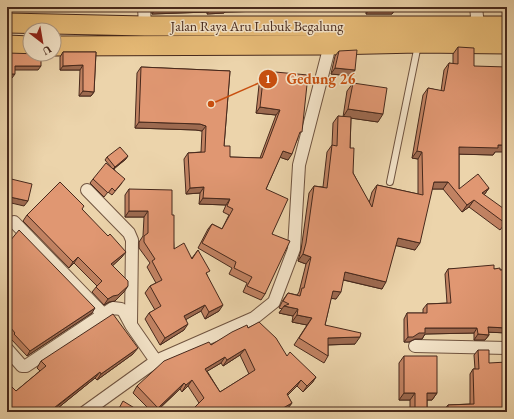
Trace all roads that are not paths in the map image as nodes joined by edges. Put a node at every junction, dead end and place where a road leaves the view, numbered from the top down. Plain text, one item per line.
1 (144, 7) edge
2 (476, 7) edge
3 (15, 23) edge
4 (145, 26) junction
5 (478, 26) junction
6 (507, 26) edge
7 (418, 43) junction
8 (507, 44) edge
9 (330, 45) junction
10 (20, 46) edge
11 (62, 46) edge
12 (390, 182) dead end
13 (87, 190) dead end
14 (14, 222) dead end
15 (103, 314) junction
16 (131, 325) junction
17 (415, 346) dead end
18 (507, 348) edge
19 (7, 349) edge
20 (156, 360) junction
21 (85, 412) edge

1 - 4 street
2 - 5 street
3 - 4 main road, Jalan Raya Aru Lubuk Begalung
3 - 10 main road
4 - 5 main road, Jalan Raya Aru Lubuk Begalung
5 - 6 main road, Jalan Raya Aru Lubuk Begalung
7 - 8 main road, Jalan Raya Aru Lubuk Begalung
7 - 9 main road, Jalan Raya Aru Lubuk Begalung
7 - 12 lane
9 - 11 main road, Jalan Raya Aru Lubuk Begalung
9 - 20 street
13 - 16 street
14 - 15 street
15 - 16 street
15 - 19 street
16 - 20 street
17 - 18 street
20 - 21 street

